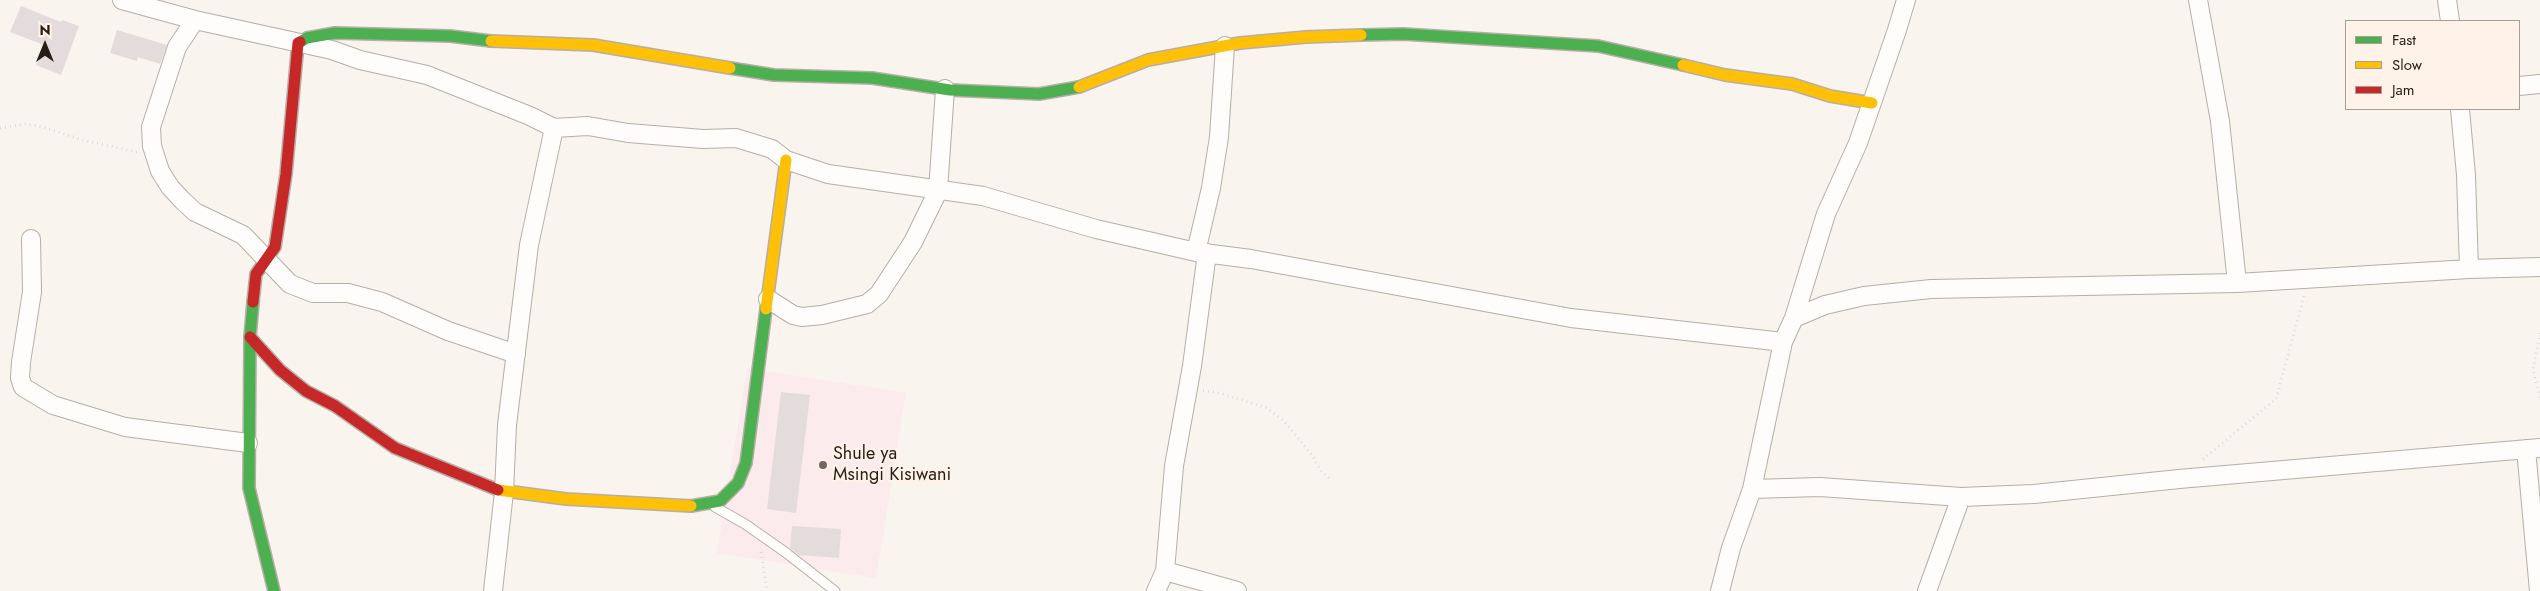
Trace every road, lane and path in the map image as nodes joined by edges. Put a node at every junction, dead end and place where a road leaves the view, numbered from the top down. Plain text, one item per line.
1 (122, 0) edge
2 (1906, 0) edge
3 (2198, 0) edge
4 (2447, 0) edge
5 (195, 20) junction
6 (2450, 20) edge
7 (298, 43) junction
8 (1225, 46) junction
9 (2540, 84) edge
10 (2520, 86) edge
11 (945, 89) junction
12 (1872, 103) junction
13 (2460, 110) edge
14 (0, 128) edge
15 (554, 128) junction
16 (155, 154) junction
17 (786, 160) junction
18 (938, 191) junction
19 (31, 239) dead end
20 (1202, 252) junction
21 (266, 257) junction
22 (2540, 267) edge
23 (2469, 269) junction
24 (2309, 278) junction
25 (2236, 283) junction
26 (768, 299) junction
27 (1794, 318) junction
28 (2540, 333) edge
29 (250, 337) junction
30 (1783, 342) junction
31 (516, 354) junction
32 (1188, 390) junction
33 (2540, 398) edge
34 (248, 443) junction
35 (2533, 449) edge
36 (2202, 460) dead end
37 (1330, 479) dead end
38 (1752, 489) junction
39 (504, 492) junction
40 (1961, 497) junction
41 (710, 504) junction
42 (763, 538) junction
43 (1165, 572) junction
44 (274, 591) edge
45 (493, 591) edge
46 (766, 591) edge
47 (834, 591) edge
48 (1156, 591) edge
49 (1237, 591) edge
50 (1720, 591) edge
51 (1927, 591) edge
52 (2539, 591) edge

1 - 5 street
2 - 12 street
3 - 25 street
4 - 6 street
5 - 7 street
5 - 16 street
7 - 11 street
7 - 15 street
7 - 21 street
8 - 11 street
8 - 12 street
8 - 20 street
9 - 10 street
11 - 18 street
12 - 27 street
13 - 23 street
14 - 16 path
15 - 17 street
15 - 31 street
16 - 21 street
17 - 18 street
17 - 26 street
18 - 20 street
18 - 26 street
19 - 34 street
20 - 30 street
20 - 32 street
21 - 29 street
21 - 31 street
22 - 23 street
23 - 24 street
24 - 25 street
24 - 36 path
25 - 27 street
26 - 41 street
27 - 30 street
28 - 33 path
29 - 34 street
29 - 39 street
30 - 38 street
31 - 39 street
32 - 37 path
32 - 43 street
34 - 44 street
35 - 40 street
35 - 52 street
38 - 40 street
38 - 50 street
39 - 41 street
39 - 45 street
40 - 51 street
41 - 42 lane
42 - 46 path
42 - 47 lane
43 - 48 street
43 - 49 street

